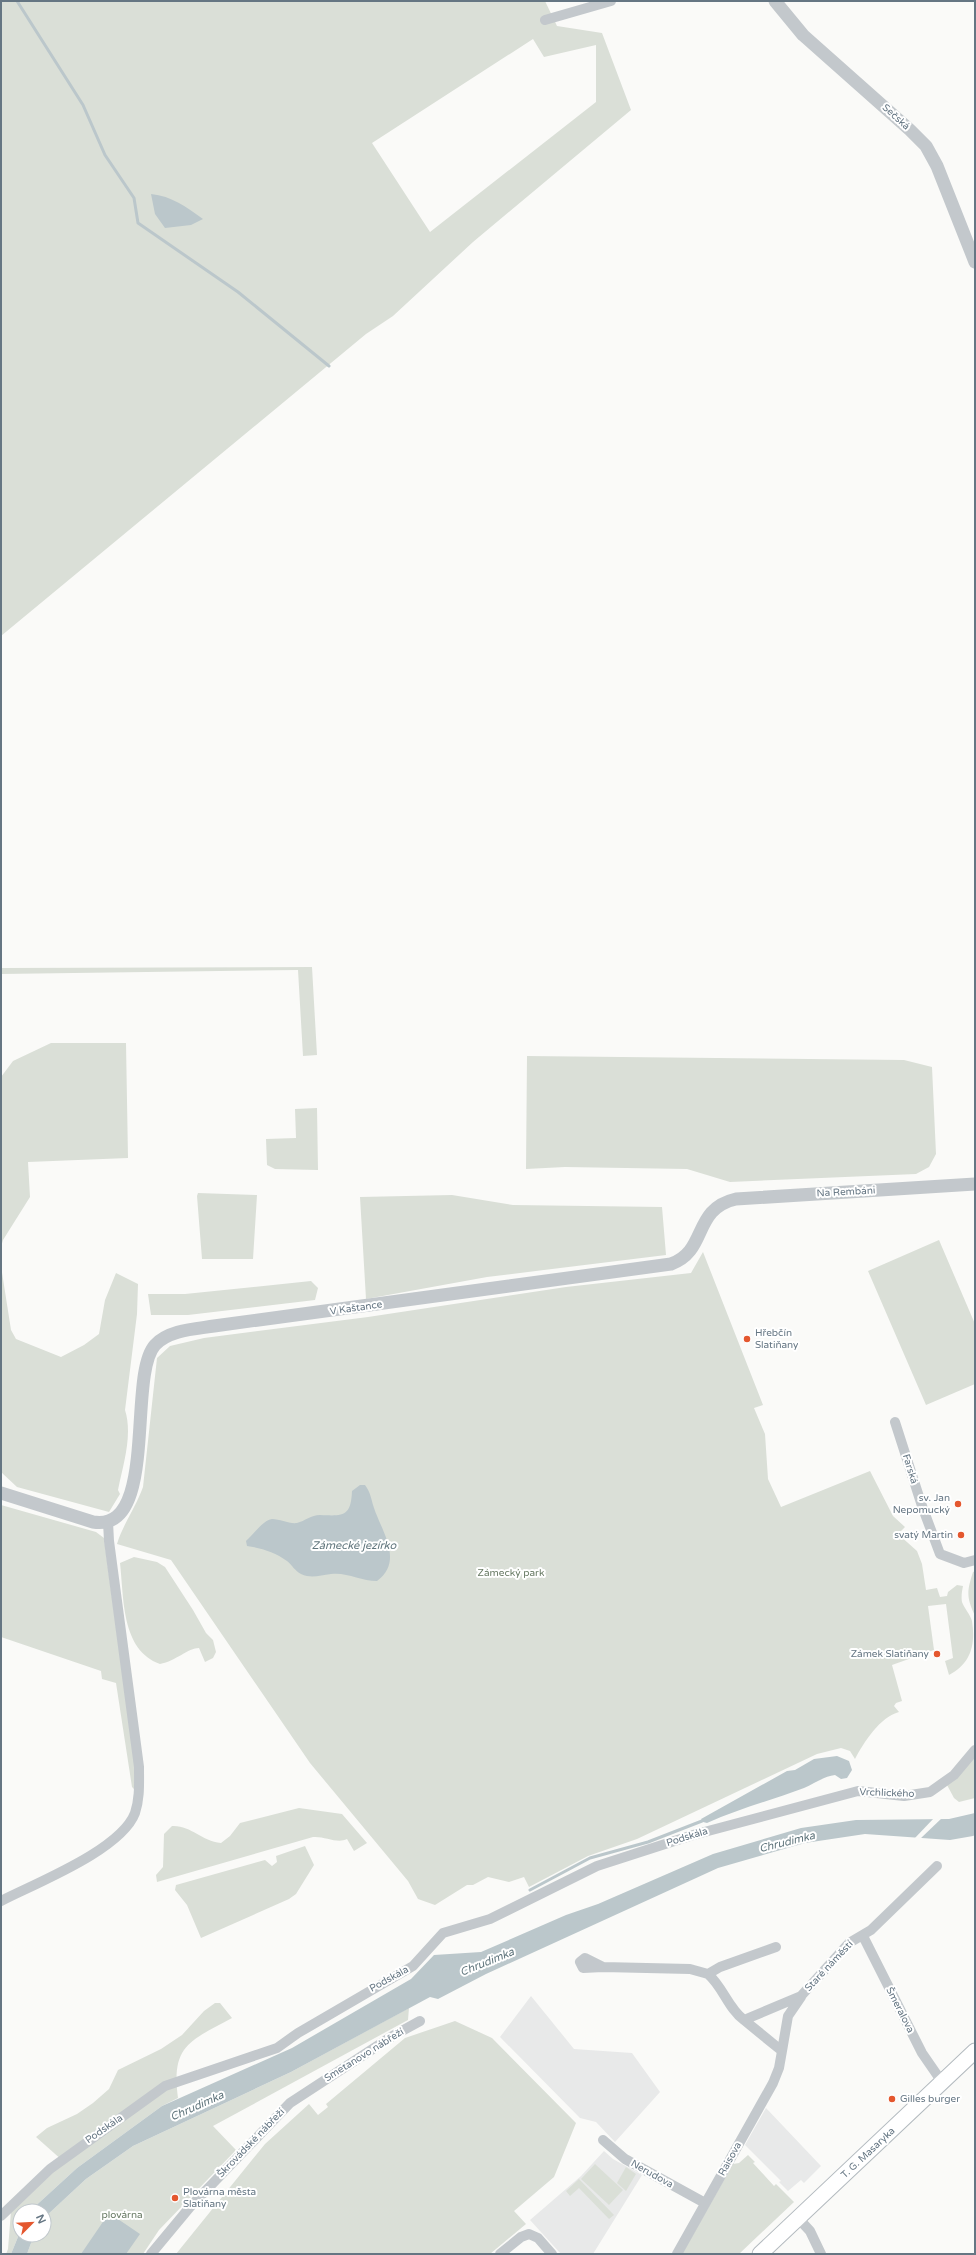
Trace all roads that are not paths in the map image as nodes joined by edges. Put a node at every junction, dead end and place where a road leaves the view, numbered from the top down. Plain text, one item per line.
1 (611, 1) edge
2 (775, 1) edge
3 (545, 20) dead end
4 (975, 262) edge
5 (975, 1184) edge
6 (718, 1206) joint
7 (895, 1422) dead end
8 (1, 1493) edge
9 (108, 1522) junction
10 (972, 1561) edge
11 (975, 1750) edge
12 (853, 1792) joint
13 (937, 1866) dead end
14 (1, 1901) edge
15 (862, 1936) junction
16 (776, 1947) dead end
17 (603, 1967) dead end
18 (708, 1974) junction
19 (802, 1996) junction
20 (744, 2020) junction
21 (420, 2021) dead end
22 (782, 2051) junction
23 (975, 2051) edge
24 (781, 2062) joint
25 (942, 2082) junction
26 (308, 2090) joint
27 (603, 2140) dead end
28 (705, 2203) junction
29 (1, 2216) edge
30 (798, 2218) junction
31 (151, 2254) edge
32 (500, 2254) edge
33 (552, 2254) edge
34 (677, 2254) edge
35 (760, 2254) edge
36 (822, 2254) edge

1 - 3 street
2 - 4 street, Sečská
5 - 6 street, Na Rembáni
6 - 9 street, V Kaštance
7 - 10 street, Farská
8 - 9 street
9 - 14 street
11 - 12 street, Vrchlického
12 - 29 street, Podskála
13 - 15 street, Staré náměstí
15 - 19 street, Staré náměstí
15 - 25 street, Šmeralova
16 - 18 street
17 - 18 street
18 - 20 street
19 - 20 street, Staré náměstí
19 - 22 street, Staré náměstí
20 - 22 street
21 - 26 street, Smetanovo nábřeží
22 - 24 street, Staré náměstí
23 - 25 main road, T. G. Masaryka
24 - 28 street, Raisova
25 - 30 main road, T. G. Masaryka
26 - 31 street, Škrovádské nábřeží
27 - 28 street, Nerudova
28 - 34 street, Raisova
30 - 35 main road, T. G. Masaryka
30 - 36 street
32 - 33 street

